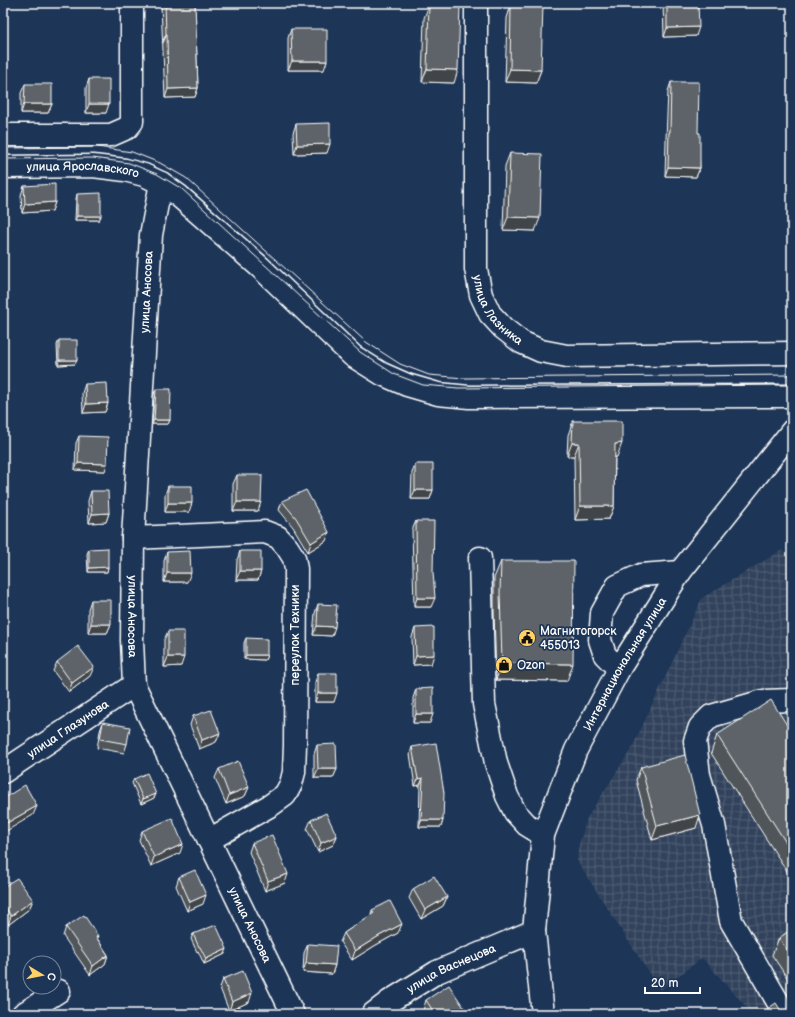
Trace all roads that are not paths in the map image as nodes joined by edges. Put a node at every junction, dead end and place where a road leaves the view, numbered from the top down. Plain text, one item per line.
1 (132, 3) edge
2 (476, 3) edge
3 (3, 135) edge
4 (3, 167) edge
5 (161, 183) junction
6 (792, 353) edge
7 (792, 396) edge
8 (792, 431) edge
9 (133, 538) junction
10 (480, 558) dead end
11 (680, 572) junction
12 (619, 668) junction
13 (134, 685) junction
14 (792, 700) edge
15 (3, 772) edge
16 (543, 835) junction
17 (209, 840) junction
18 (534, 931) junction
19 (53, 995) edge
20 (387, 1010) edge
21 (23, 1014) edge
22 (293, 1014) edge
23 (543, 1014) edge
24 (785, 1014) edge

1 - 3 street
2 - 6 street, улица Лазника
4 - 5 street, улица Ярославского
5 - 7 street, улица Ярославского
5 - 9 street, улица Аносова
8 - 11 street, Интернациональная улица
9 - 13 street, улица Аносова
9 - 17 street, переулок Техники
10 - 16 street
11 - 12 street, Интернациональная улица
11 - 12 street
12 - 16 street, Интернациональная улица
13 - 15 street, улица Глазунова
13 - 17 street, улица Аносова
14 - 24 street
16 - 18 street, Интернациональная улица
17 - 22 street, улица Аносова
18 - 20 street, улица Васнецова
18 - 23 street
19 - 21 street

